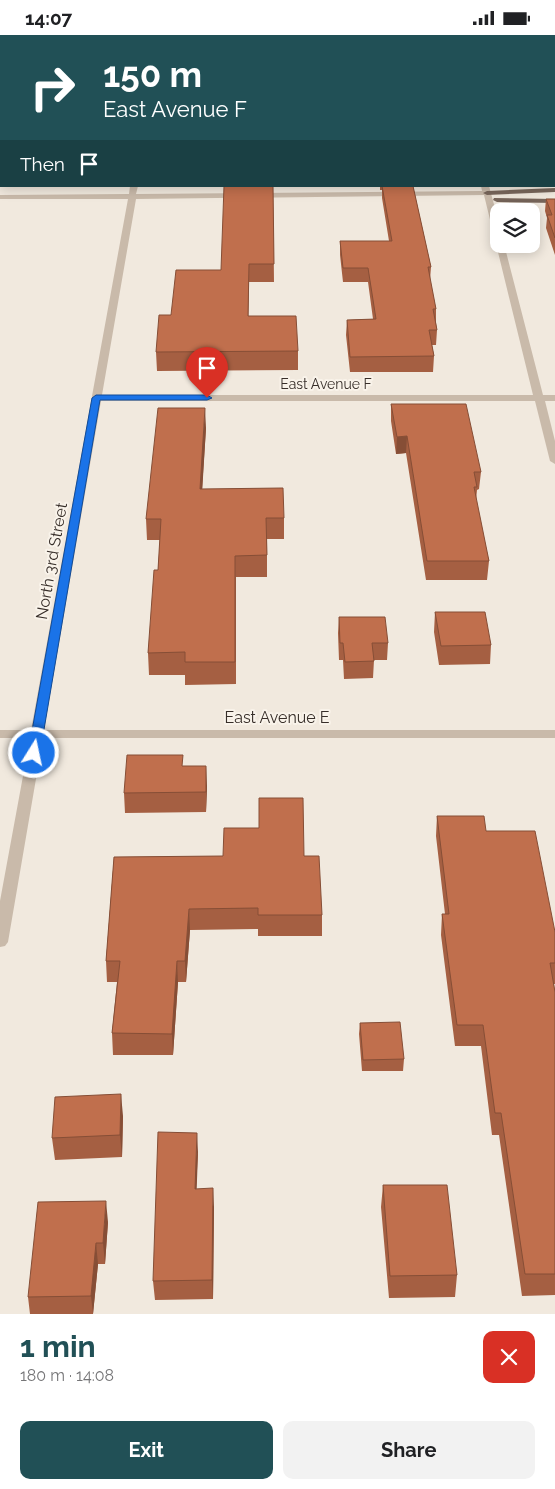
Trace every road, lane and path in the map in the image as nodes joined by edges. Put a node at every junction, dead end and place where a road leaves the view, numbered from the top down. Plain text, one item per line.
1 (555, 190) edge
2 (133, 191) edge
3 (487, 193) edge
4 (0, 197) edge
5 (555, 201) edge
6 (502, 253) edge
7 (96, 398) junction
8 (537, 398) junction
9 (555, 398) edge
10 (555, 461) edge
11 (0, 734) edge
12 (37, 734) junction
13 (555, 734) edge
14 (0, 942) edge

1 - 3 main road
2 - 3 street
2 - 4 street
2 - 7 street, North 3rd Street
3 - 5 main road
6 - 8 street
7 - 8 street, East Avenue F
7 - 12 street, North 3rd Street
8 - 9 street, East Avenue F
8 - 10 street
11 - 12 street, East Avenue E
12 - 13 street, East Avenue E
12 - 14 street, North 3rd Street

